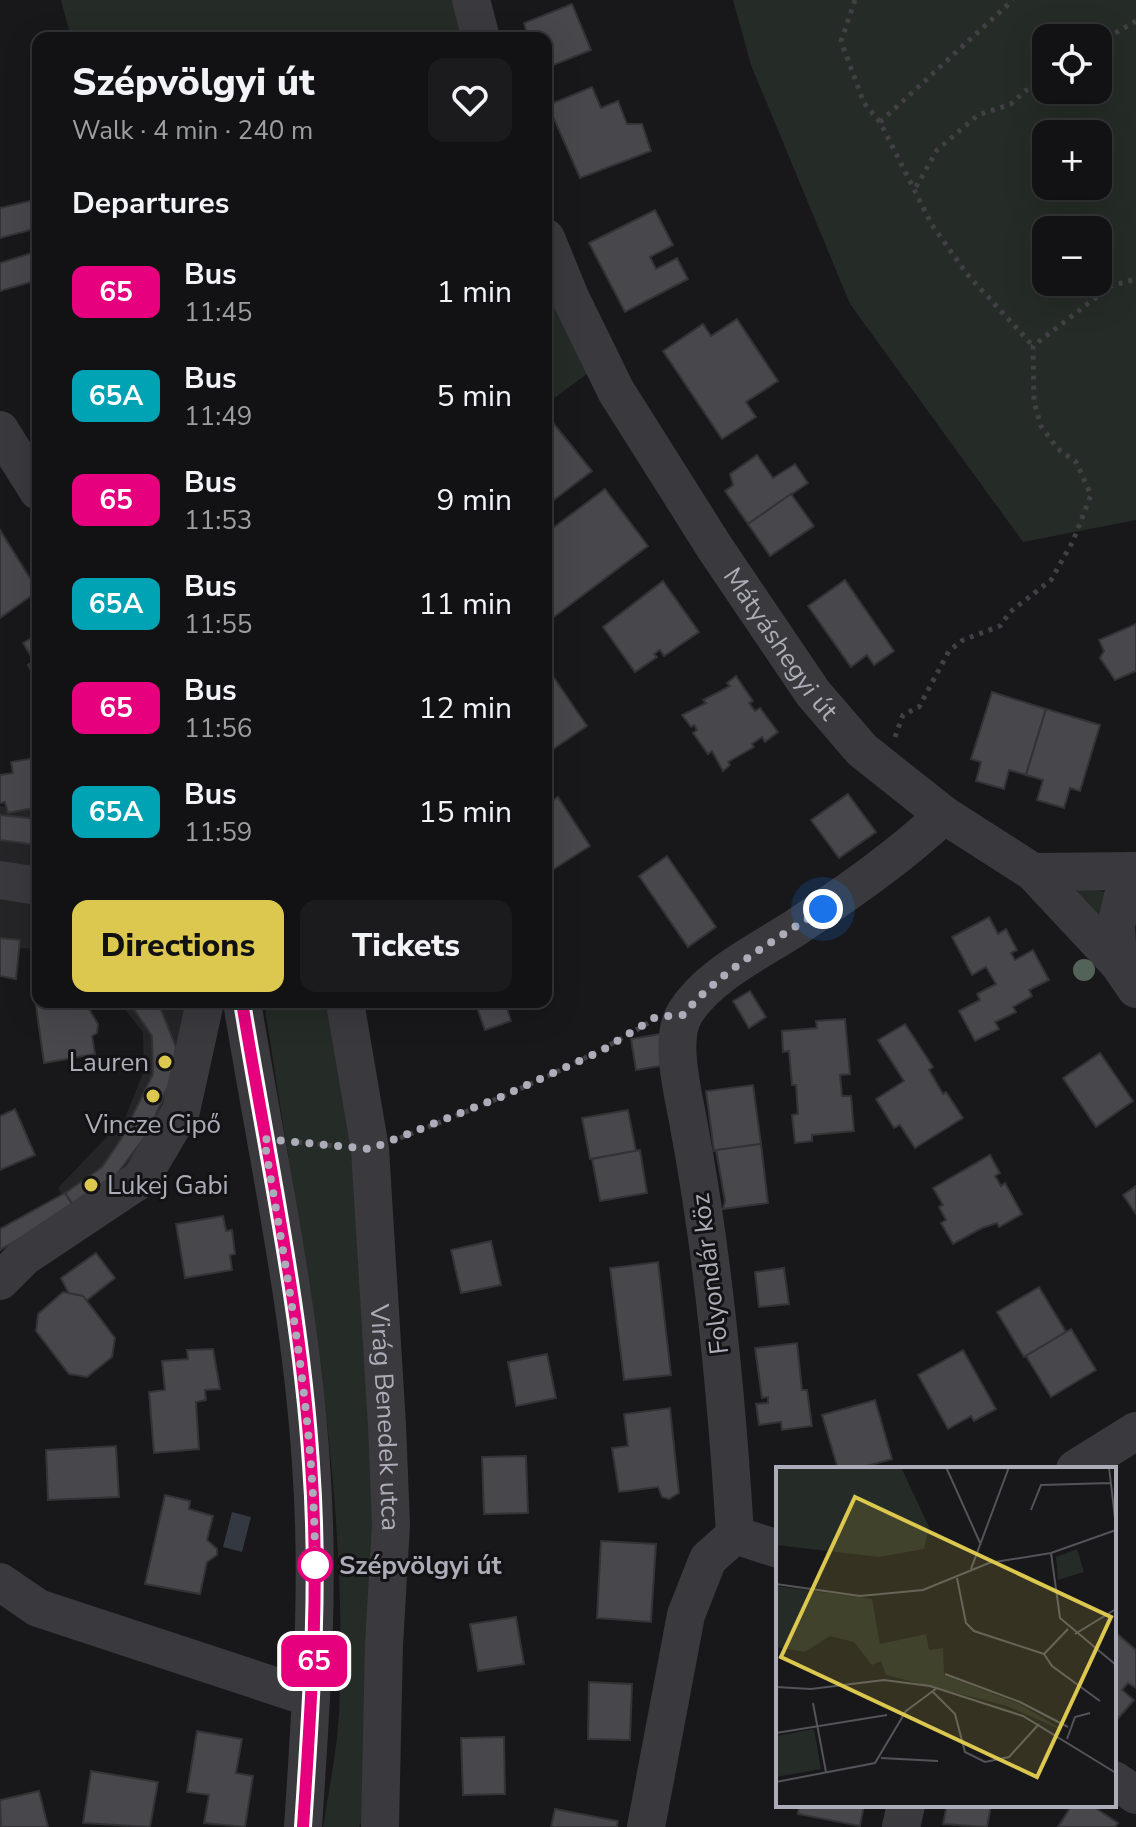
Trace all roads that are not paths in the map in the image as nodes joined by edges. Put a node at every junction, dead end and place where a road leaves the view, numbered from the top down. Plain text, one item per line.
1 (471, 0) edge
2 (479, 32) edge
3 (552, 253) edge
4 (0, 430) edge
5 (32, 481) edge
6 (944, 815) junction
7 (1132, 871) edge
8 (1033, 872) junction
9 (0, 880) edge
10 (32, 885) edge
11 (1127, 976) edge
12 (204, 1008) edge
13 (243, 1008) edge
14 (346, 1008) dead end
15 (0, 1281) edge
16 (1136, 1431) edge
17 (1078, 1467) edge
18 (735, 1535) junction
19 (776, 1548) edge
20 (0, 1582) edge
21 (311, 1698) junction
22 (1116, 1781) edge
23 (1136, 1795) edge
24 (906, 1807) edge
25 (303, 1827) edge
26 (380, 1827) edge
27 (646, 1827) edge
28 (901, 1827) edge

1 - 2 street
3 - 6 street, Mátyáshegyi út
4 - 5 street
6 - 8 street, Mátyáshegyi út
6 - 18 street, Folyondár köz
7 - 8 street
7 - 11 street, Mátyáshegyi út
8 - 11 street, Mátyáshegyi út
9 - 10 street
12 - 15 street
13 - 21 street
14 - 26 street, Virág Benedek utca
16 - 17 street
18 - 19 street
18 - 27 street
20 - 21 street
21 - 25 street
22 - 23 street
24 - 28 street

